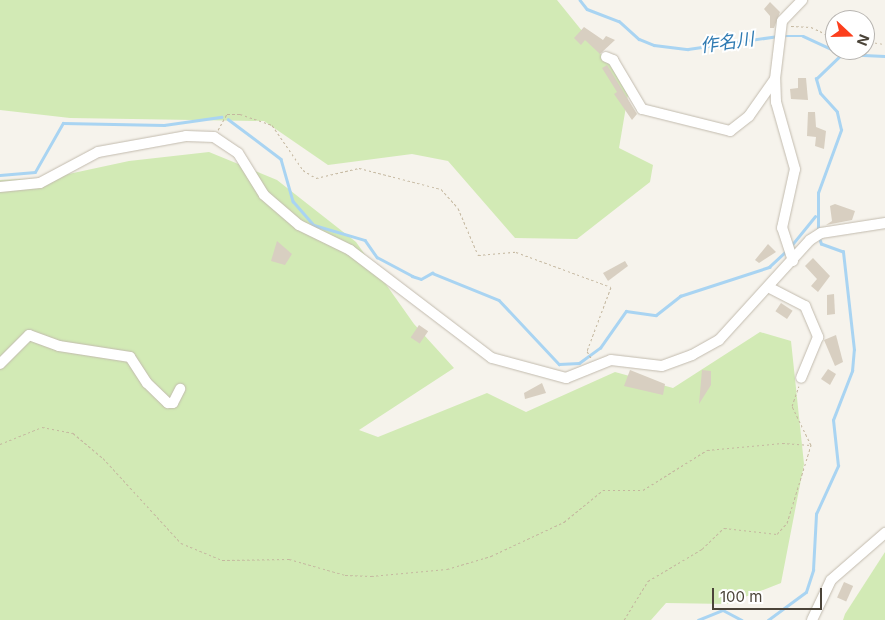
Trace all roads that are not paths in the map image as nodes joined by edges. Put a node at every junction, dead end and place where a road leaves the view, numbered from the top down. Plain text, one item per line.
1 (802, 0) edge
2 (606, 57) dead end
3 (775, 78) junction
4 (0, 186) edge
5 (885, 223) edge
6 (789, 254) junction
7 (768, 287) junction
8 (0, 364) edge
9 (801, 378) road end
10 (180, 389) dead end
11 (885, 533) edge
12 (812, 620) edge

1 - 3 street
2 - 3 street
3 - 6 street
4 - 7 street
5 - 6 street
6 - 7 street
7 - 9 street
8 - 10 street
11 - 12 street

